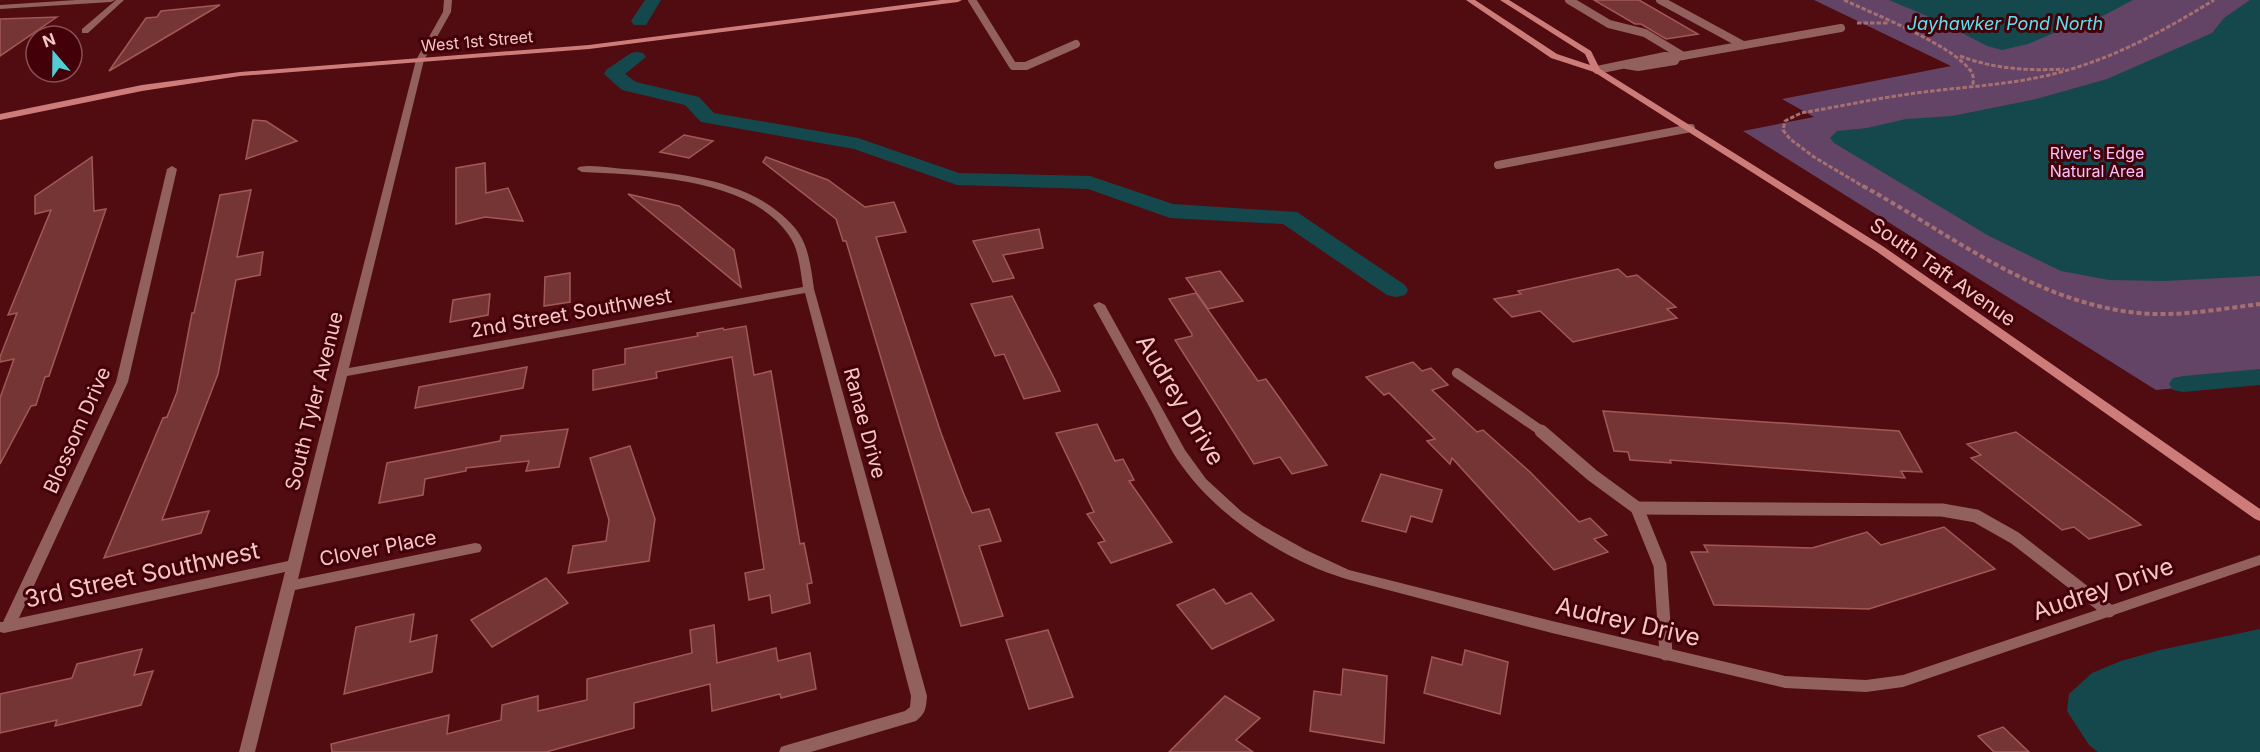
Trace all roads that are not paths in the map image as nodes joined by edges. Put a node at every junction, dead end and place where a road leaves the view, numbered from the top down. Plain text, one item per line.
1 (111, 0) edge
2 (120, 0) edge
3 (458, 0) edge
4 (958, 0) edge
5 (972, 0) edge
6 (1470, 0) edge
7 (1504, 0) edge
8 (1569, 0) edge
9 (1659, 0) edge
10 (448, 1) edge
11 (0, 7) edge
12 (1841, 28) dead end
13 (86, 31) dead end
14 (1076, 44) dead end
15 (1743, 45) junction
16 (1680, 56) junction
17 (420, 60) junction
18 (1597, 70) junction
19 (0, 117) edge
20 (1691, 128) junction
21 (1498, 165) dead end
22 (172, 169) dead end
23 (582, 169) dead end
24 (809, 288) junction
25 (1099, 305) dead end
26 (341, 373) junction
27 (1457, 373) dead end
28 (1636, 508) junction
29 (2260, 516) edge
30 (475, 548) dead end
31 (2260, 560) edge
32 (293, 565) junction
33 (288, 586) junction
34 (2109, 611) junction
35 (4, 627) edge
36 (1666, 654) junction
37 (247, 752) edge
38 (787, 752) edge

1 - 11 street
2 - 13 street
3 - 10 street
4 - 17 main road, West 1st Street
5 - 14 lane
6 - 18 main road, South Taft Avenue
7 - 18 main road, South Taft Avenue
8 - 16 lane
9 - 15 lane
10 - 17 street, South Tyler Avenue
12 - 15 lane
15 - 16 lane
16 - 18 lane
17 - 19 main road, West 1st Street
17 - 26 street, South Tyler Avenue
18 - 20 main road, South Taft Avenue
20 - 21 lane
20 - 29 main road, South Taft Avenue
22 - 35 street, Blossom Drive
23 - 24 street, Ranae Drive
24 - 26 street, 2nd Street Southwest
24 - 38 street, Ranae Drive
25 - 36 street, Audrey Drive
26 - 32 street, South Tyler Avenue
27 - 28 lane
28 - 34 lane
28 - 36 lane
30 - 33 street, Clover Place
31 - 34 street, Audrey Drive
32 - 33 street, South Tyler Avenue
32 - 35 street, 3rd Street Southwest
33 - 37 street, South Tyler Avenue
34 - 36 street, Audrey Drive

